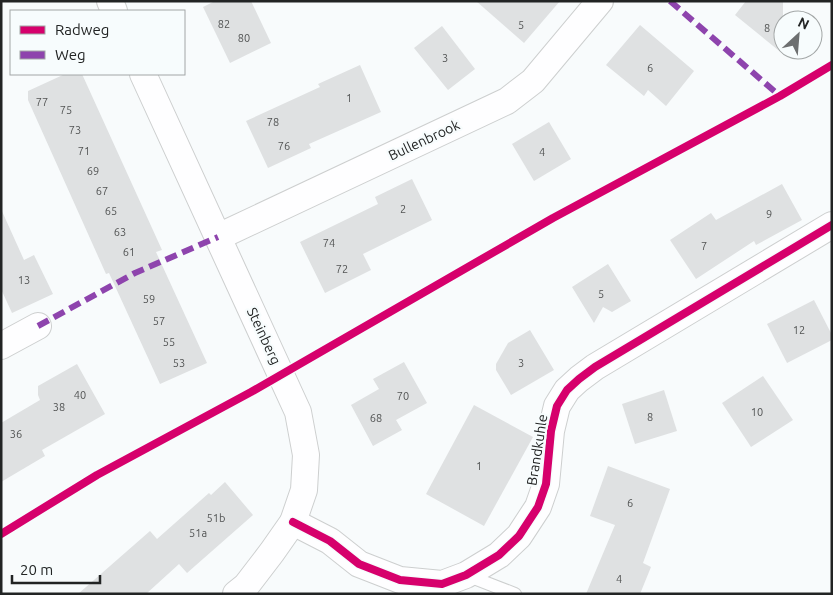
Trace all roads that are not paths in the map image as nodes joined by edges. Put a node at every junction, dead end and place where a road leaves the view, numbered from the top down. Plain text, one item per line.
1 (600, 1) edge
2 (143, 75) edge
3 (832, 226) edge
4 (218, 237) junction
5 (38, 326) dead end
6 (1, 346) edge
7 (293, 522) junction
8 (450, 584) edge
9 (236, 594) edge
10 (516, 594) edge

1 - 4 street, Bullenbrook
2 - 4 street, Steinberg
3 - 8 street, Brandkuhle
4 - 7 street, Steinberg
5 - 6 street
7 - 8 street
7 - 9 street, Steinberg
8 - 10 lane

